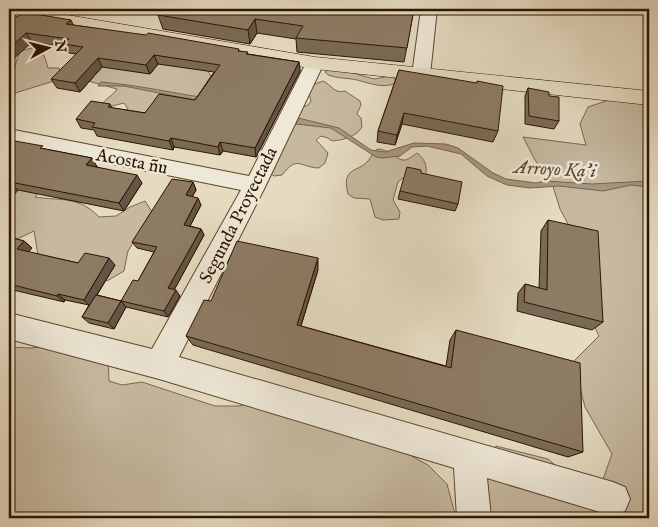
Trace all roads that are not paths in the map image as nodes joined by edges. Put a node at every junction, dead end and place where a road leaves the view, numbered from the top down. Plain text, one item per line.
1 (429, 9) edge
2 (9, 10) edge
3 (51, 13) edge
4 (315, 62) junction
5 (421, 75) junction
6 (649, 98) edge
7 (9, 136) edge
8 (255, 185) junction
9 (9, 326) edge
10 (158, 365) junction
11 (469, 456) junction
12 (613, 499) dead end
13 (474, 518) edge

1 - 5 street
2 - 3 main road
3 - 4 main road
4 - 5 main road
4 - 8 street, Segunda Proyectada
5 - 6 main road
7 - 8 street, Acosta ñu
8 - 10 street, Segunda Proyectada
9 - 10 street
10 - 11 street
11 - 12 street
11 - 13 street

